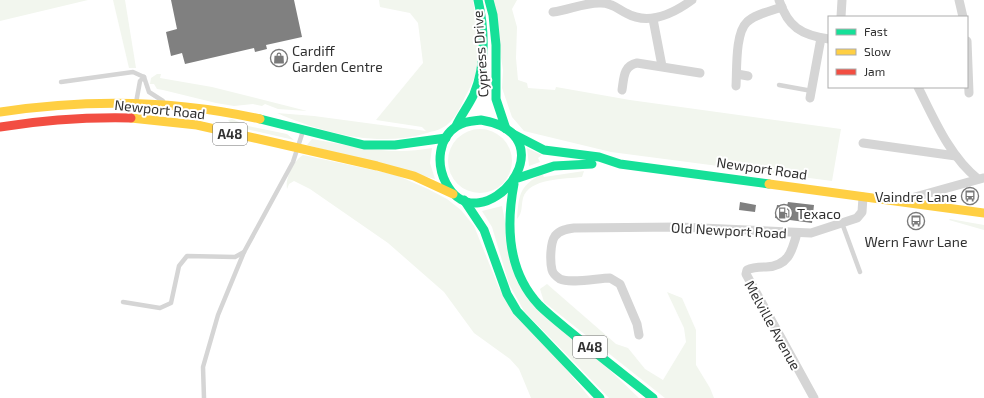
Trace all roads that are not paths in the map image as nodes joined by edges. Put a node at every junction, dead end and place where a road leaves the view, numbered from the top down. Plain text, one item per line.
1 (478, 0) edge
2 (489, 0) edge
3 (692, 0) edge
4 (842, 0) edge
5 (959, 0) edge
6 (780, 4) edge
7 (553, 12) dead end
8 (841, 16) edge
9 (963, 16) edge
10 (653, 19) junction
11 (825, 39) edge
12 (662, 66) junction
13 (968, 68) edge
14 (700, 73) dead end
15 (737, 74) junction
16 (748, 76) dead end
17 (144, 77) junction
18 (62, 82) dead end
19 (779, 85) dead end
20 (736, 86) dead end
21 (918, 88) edge
22 (622, 90) dead end
23 (969, 94) dead end
24 (811, 95) joint
25 (173, 106) junction
26 (138, 107) junction
27 (0, 112) edge
28 (456, 126) junction
29 (0, 127) edge
30 (304, 129) junction
31 (509, 131) junction
32 (446, 138) junction
33 (864, 143) dead end
34 (298, 148) junction
35 (956, 156) junction
36 (620, 164) junction
37 (981, 178) edge
38 (516, 180) junction
39 (453, 194) junction
40 (863, 197) junction
41 (464, 200) junction
42 (900, 201) junction
43 (984, 213) edge
44 (842, 223) junction
45 (797, 233) junction
46 (244, 252) junction
47 (860, 272) dead end
48 (123, 302) dead end
49 (640, 335) dead end
50 (204, 398) edge
51 (600, 398) edge
52 (653, 398) edge
53 (814, 398) edge

1 - 28 main road, Cypress Drive
2 - 31 main road, Cypress Drive
3 - 10 street
4 - 8 street
5 - 9 street
6 - 11 street
6 - 15 street
7 - 10 street
10 - 12 street
11 - 24 street
12 - 14 street
12 - 22 street
13 - 23 street
15 - 16 street
15 - 20 street
17 - 18 lane
17 - 25 lane
17 - 26 lane
19 - 24 lane
21 - 35 street
25 - 26 main road, Newport Road / A48
25 - 30 main road, Newport Road / A48
26 - 27 main road, Newport Road / A48
28 - 31 main road
28 - 32 main road
29 - 34 main road, Newport Road / A48
30 - 32 main road, Newport Road / A48
30 - 34 lane
31 - 36 main road, Newport Road
31 - 38 main road
32 - 39 main road
33 - 35 street
34 - 39 main road, Newport Road / A48
34 - 46 lane
35 - 37 street
36 - 38 main road, Newport Road
36 - 40 main road, Newport Road
37 - 42 street, Newport Road
38 - 41 main road
38 - 52 main road, A48
39 - 41 main road
40 - 42 main road, Newport Road
40 - 44 street, Old Newport Road
41 - 51 main road, A48
42 - 43 main road, Newport Road
44 - 45 street, Old Newport Road
44 - 47 lane
45 - 49 street, Old Newport Road
45 - 53 street, Melville Avenue
46 - 48 lane
46 - 50 lane

